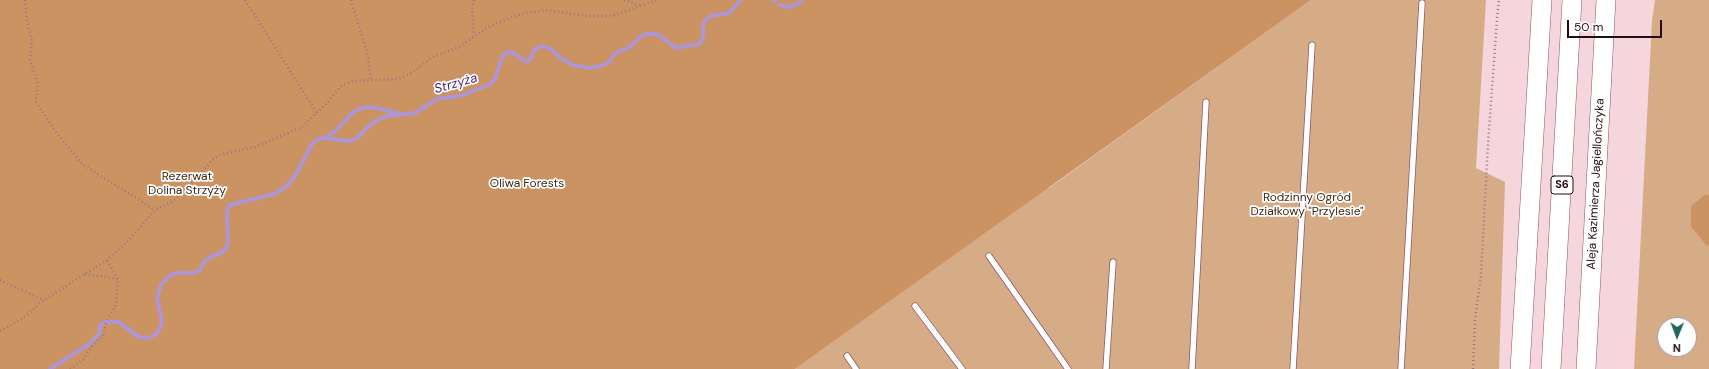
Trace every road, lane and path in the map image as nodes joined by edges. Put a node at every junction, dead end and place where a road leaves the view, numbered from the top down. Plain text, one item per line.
1 (25, 0) edge
2 (245, 0) edge
3 (351, 0) edge
4 (474, 0) edge
5 (624, 0) edge
6 (658, 0) edge
7 (1499, 0) edge
8 (1542, 0) edge
9 (1572, 0) edge
10 (1606, 0) edge
11 (1616, 0) edge
12 (1422, 3) dead end
13 (642, 6) junction
14 (474, 36) junction
15 (1312, 45) dead end
16 (371, 80) junction
17 (1206, 102) dead end
18 (1600, 102) junction
19 (317, 113) junction
20 (155, 210) junction
21 (989, 256) dead end
22 (107, 260) junction
23 (1113, 262) dead end
24 (85, 274) junction
25 (118, 279) junction
26 (0, 280) edge
27 (44, 300) junction
28 (915, 306) dead end
29 (0, 331) edge
30 (847, 356) dead end
31 (70, 369) edge
32 (856, 369) edge
33 (962, 369) edge
34 (1068, 369) edge
35 (1106, 369) edge
36 (1192, 369) edge
37 (1293, 369) edge
38 (1401, 369) edge
39 (1473, 369) edge
40 (1520, 369) edge
41 (1551, 369) edge
42 (1586, 369) edge

1 - 20 path
2 - 19 path
3 - 16 path
4 - 14 path
5 - 13 path
6 - 13 path
7 - 39 path
8 - 40 highway
9 - 41 highway, S6
10 - 18 highway, Aleja Kazimierza Jagiellończyka
11 - 18 highway
12 - 38 lane
13 - 14 path
14 - 16 path
15 - 37 lane
16 - 19 path
17 - 36 lane
18 - 42 highway, Aleja Kazimierza Jagiellończyka
19 - 20 path
20 - 22 path
21 - 34 lane
22 - 24 path
22 - 25 path
23 - 35 lane
24 - 25 path
24 - 27 path
25 - 31 path
26 - 27 path
27 - 29 path
28 - 33 lane
30 - 32 lane

